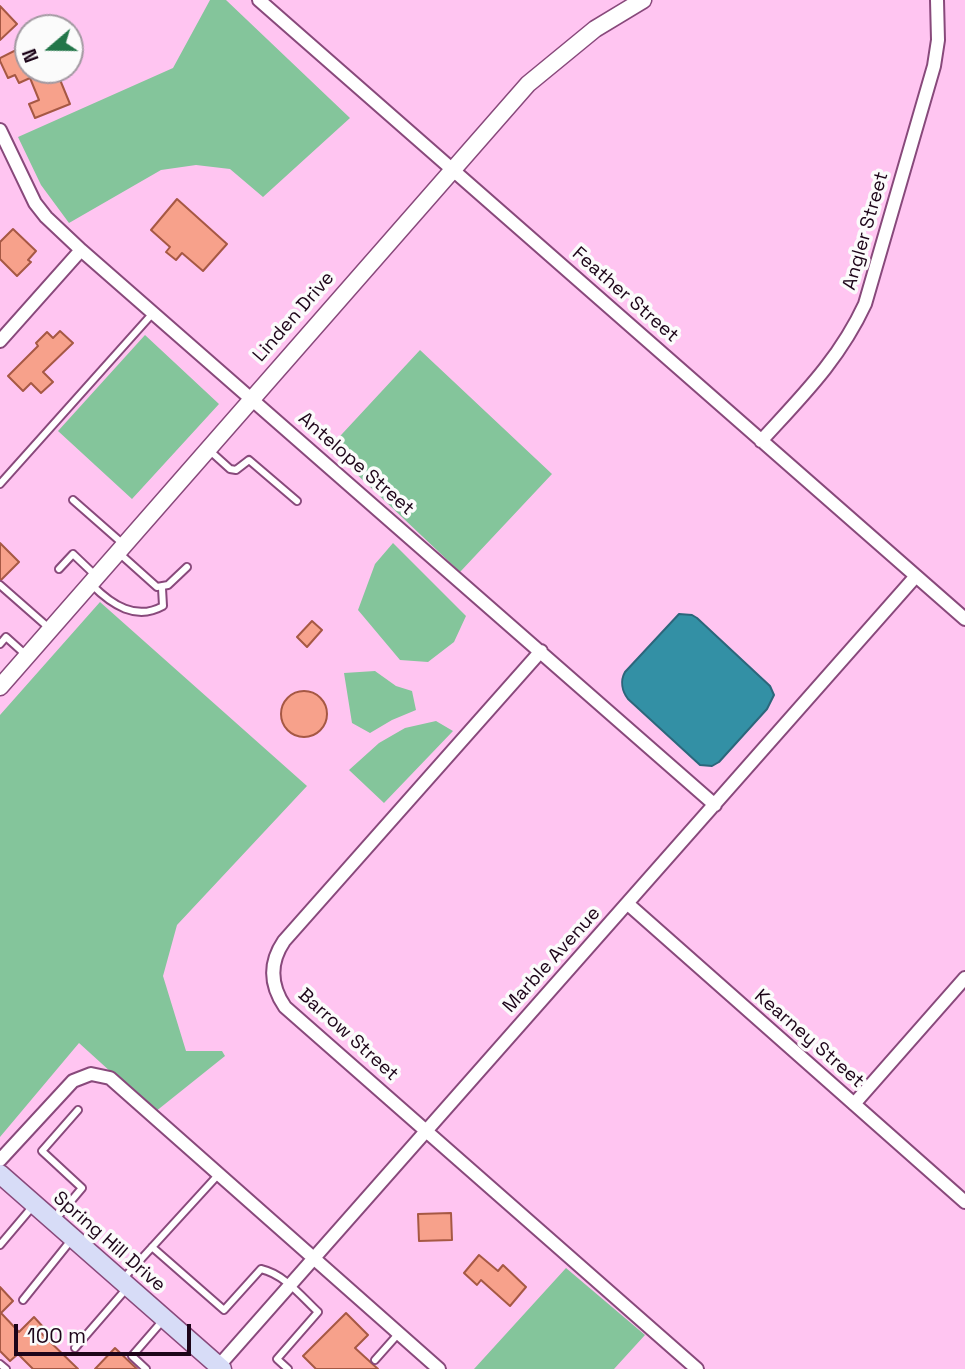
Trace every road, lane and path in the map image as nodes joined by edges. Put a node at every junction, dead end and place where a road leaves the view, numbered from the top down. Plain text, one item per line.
1 (259, 0) edge
2 (643, 0) edge
3 (937, 0) edge
4 (0, 130) edge
5 (452, 169) junction
6 (81, 250) junction
7 (153, 313) junction
8 (0, 341) edge
9 (251, 398) junction
10 (761, 441) junction
11 (208, 448) junction
12 (0, 484) edge
13 (73, 500) dead end
14 (296, 501) dead end
15 (121, 548) junction
16 (187, 567) dead end
17 (58, 569) dead end
18 (916, 576) junction
19 (94, 579) junction
20 (0, 585) edge
21 (162, 588) junction
22 (965, 620) edge
23 (50, 629) junction
24 (0, 644) edge
25 (541, 651) junction
26 (27, 656) junction
27 (0, 687) edge
28 (715, 805) junction
29 (628, 904) junction
30 (965, 978) edge
31 (854, 1104) junction
32 (78, 1111) dead end
33 (426, 1132) junction
34 (0, 1160) edge
35 (0, 1174) edge
36 (218, 1175) junction
37 (965, 1202) edge
38 (34, 1204) junction
39 (54, 1221) junction
40 (73, 1238) junction
41 (0, 1245) edge
42 (152, 1247) junction
43 (315, 1259) junction
44 (125, 1283) junction
45 (290, 1285) junction
46 (23, 1300) dead end
47 (165, 1319) junction
48 (399, 1333) junction
49 (75, 1348) dead end
50 (374, 1360) dead end
51 (0, 1364) edge
52 (219, 1368) edge
53 (6, 1369) edge
54 (146, 1369) edge
55 (288, 1369) edge
56 (439, 1369) edge
57 (697, 1369) edge

1 - 5 street, Feather Street
2 - 5 street, Linden Drive
3 - 10 street, Angler Street
4 - 6 street, Antelope Street
5 - 9 street, Linden Drive
5 - 10 street, Feather Street
6 - 7 street, Antelope Street
6 - 8 street
7 - 9 street, Antelope Street
7 - 12 lane
9 - 11 street, Linden Drive
9 - 25 street, Antelope Street
10 - 18 street, Feather Street
11 - 14 lane
11 - 15 street, Linden Drive
13 - 15 lane
15 - 19 street, Linden Drive
15 - 21 lane
16 - 21 lane
17 - 19 lane
18 - 22 street, Feather Street
18 - 28 street, Marble Avenue
19 - 21 lane
19 - 23 street, Linden Drive
20 - 23 lane
23 - 26 street, Linden Drive
24 - 26 lane
25 - 28 street, Antelope Street
25 - 33 street, Barrow Street
26 - 27 street, Linden Drive
28 - 29 street, Marble Avenue
29 - 31 street, Kearney Street
29 - 33 street, Marble Avenue
30 - 31 street
31 - 37 street, Kearney Street
32 - 39 lane
33 - 43 street, Marble Avenue
33 - 57 street, Barrow Street
34 - 36 street
35 - 38 main road, Spring Hill Drive
36 - 42 lane
36 - 43 street
38 - 39 main road, Spring Hill Drive
38 - 41 lane
39 - 40 main road, Spring Hill Drive
40 - 44 main road, Spring Hill Drive
40 - 46 lane
42 - 44 lane
42 - 45 lane
43 - 45 street, Marble Avenue
43 - 48 street
44 - 47 main road, Spring Hill Drive
44 - 49 lane
45 - 52 street, Marble Avenue
45 - 55 lane
47 - 52 main road, Spring Hill Drive
47 - 54 lane
48 - 50 lane
48 - 56 street
51 - 53 lane

